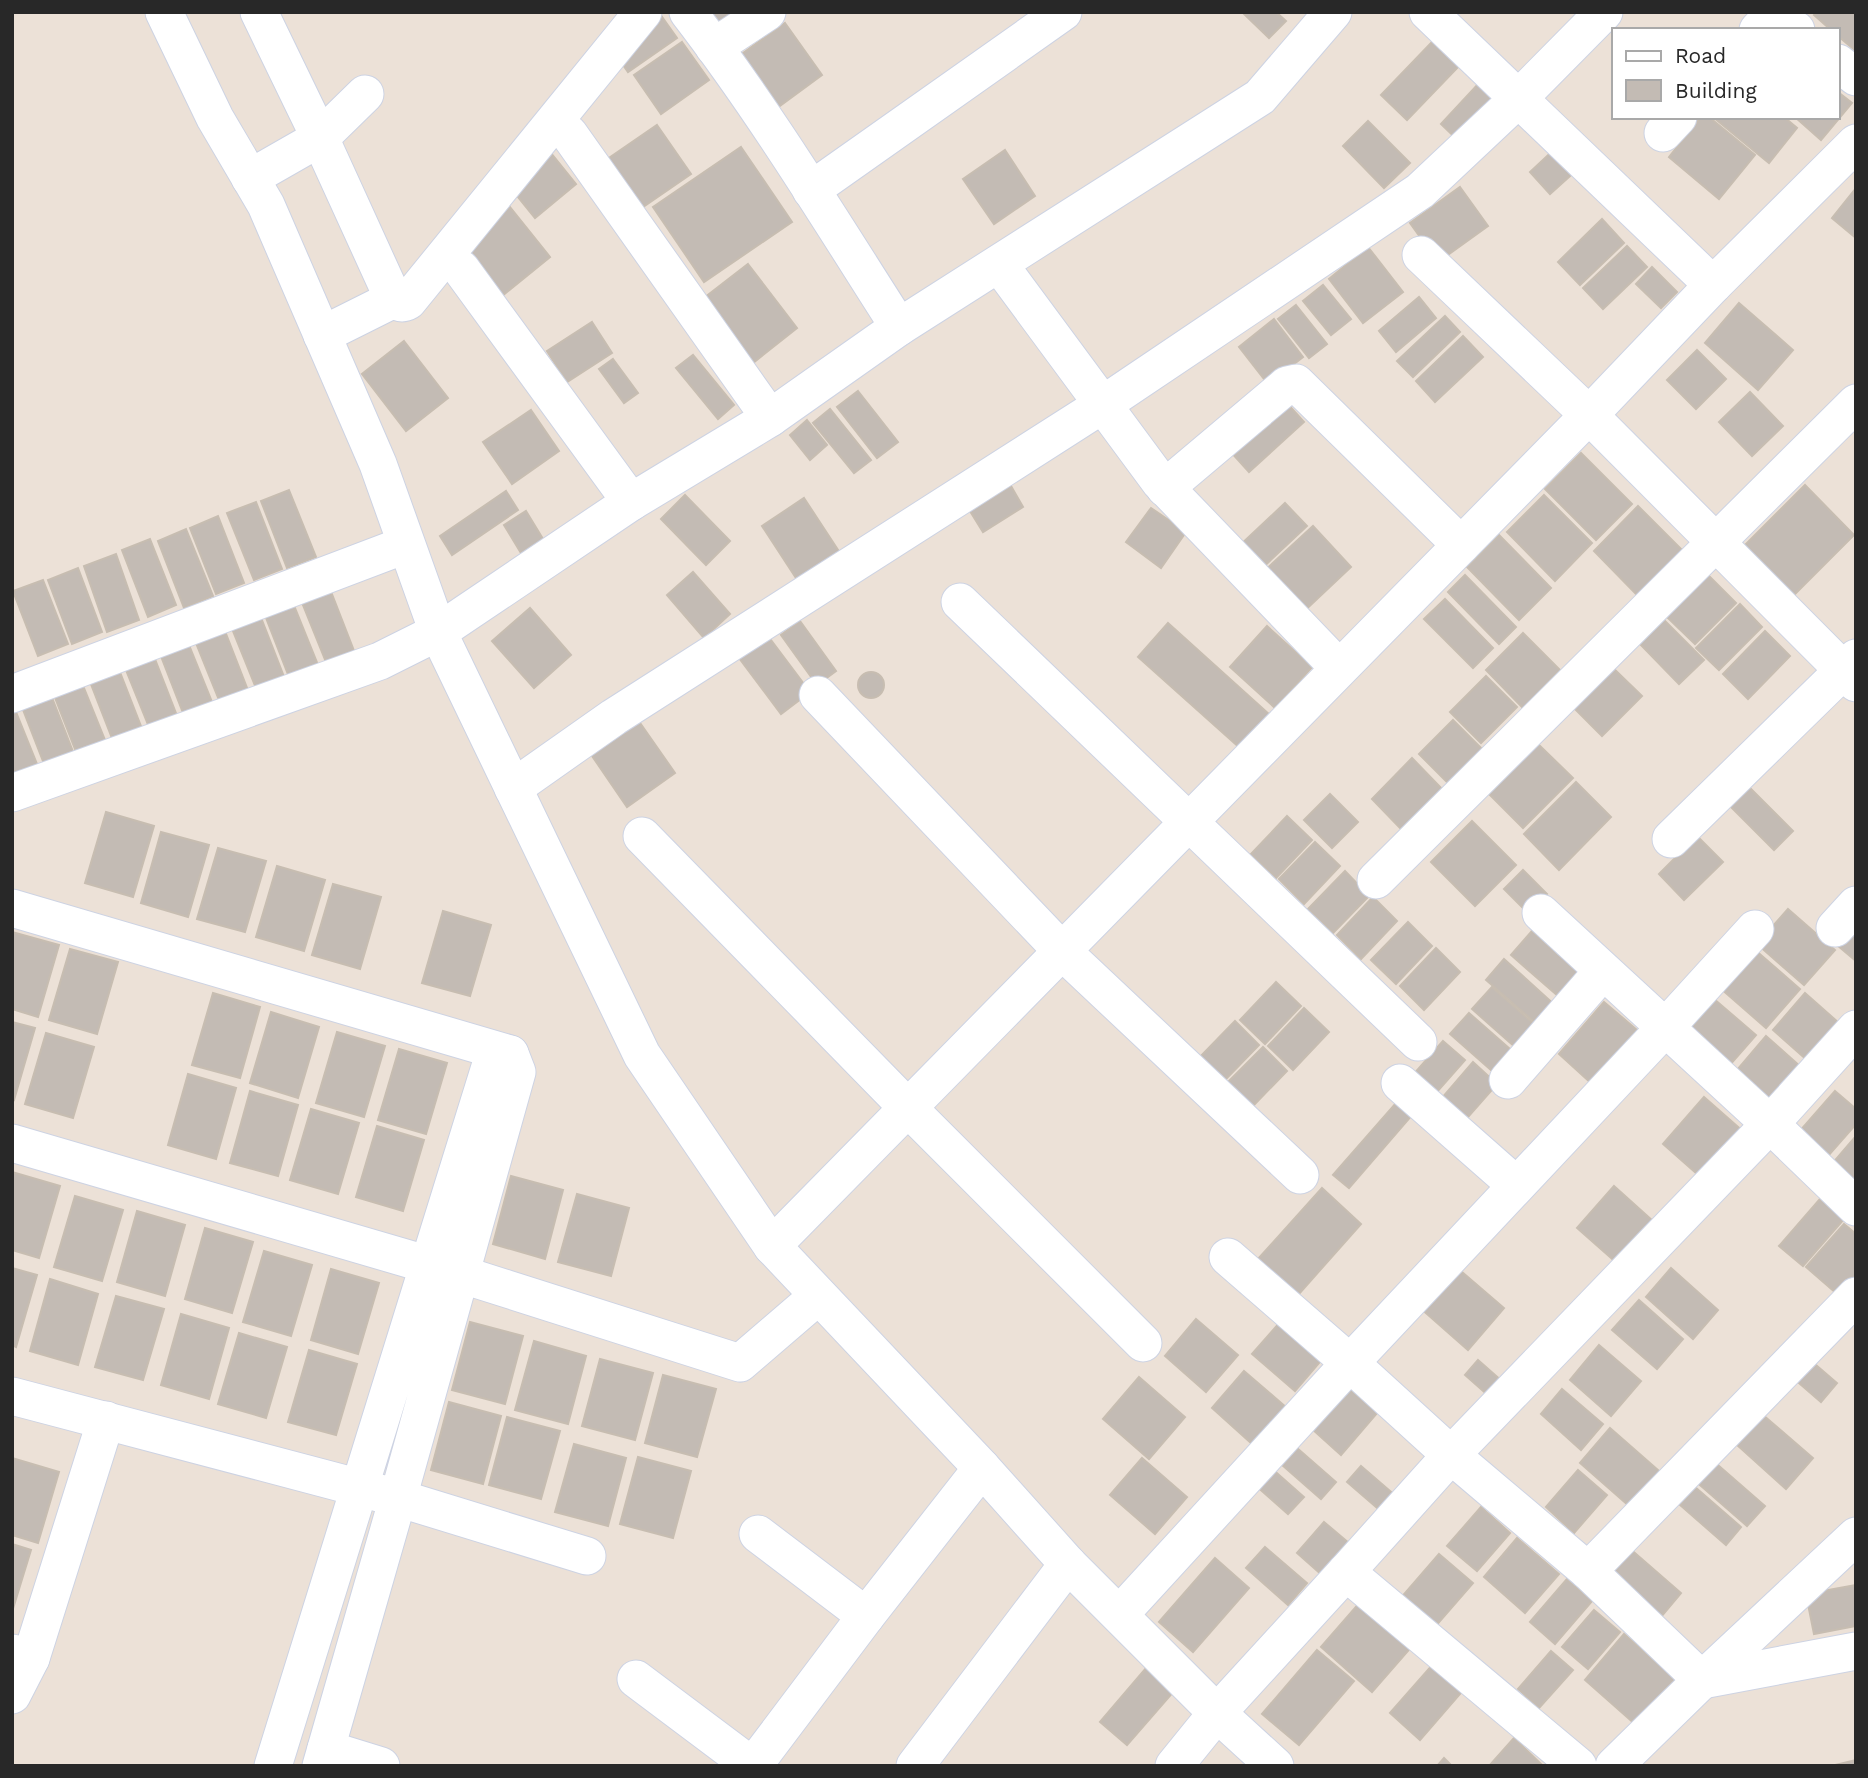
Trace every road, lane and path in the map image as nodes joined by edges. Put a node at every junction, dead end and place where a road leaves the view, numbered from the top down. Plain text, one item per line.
1 (164, 12) edge
2 (259, 12) edge
3 (643, 12) edge
4 (688, 12) edge
5 (767, 12) edge
6 (1063, 12) edge
7 (1333, 12) edge
8 (1428, 12) edge
9 (1604, 12) edge
10 (1760, 28) edge
11 (1794, 28) edge
12 (714, 47) junction
13 (1840, 65) edge
14 (1856, 77) edge
15 (365, 94) dead end
16 (1518, 99) junction
17 (569, 134) dead end
18 (320, 138) junction
19 (1856, 143) edge
20 (250, 178) junction
21 (811, 190) junction
22 (1421, 255) dead end
23 (999, 264) junction
24 (461, 269) dead end
25 (1713, 285) junction
26 (394, 299) junction
27 (899, 327) junction
28 (322, 335) junction
29 (1856, 403) edge
30 (1102, 405) junction
31 (1589, 415) junction
32 (771, 418) junction
33 (1165, 488) junction
34 (631, 502) junction
35 (1715, 543) junction
36 (405, 545) junction
37 (1461, 545) junction
38 (961, 602) dead end
39 (438, 632) junction
40 (1339, 668) junction
41 (1852, 671) edge
42 (12, 694) edge
43 (818, 695) dead end
44 (513, 788) junction
45 (12, 793) edge
46 (1189, 821) junction
47 (642, 836) dead end
48 (1671, 839) dead end
49 (1376, 880) dead end
50 (12, 908) edge
51 (1541, 913) dead end
52 (1755, 929) dead end
53 (1062, 951) junction
54 (1603, 971) junction
55 (1664, 1029) junction
56 (1856, 1029) edge
57 (1418, 1042) dead end
58 (1508, 1080) dead end
59 (1400, 1083) dead end
60 (907, 1107) junction
61 (1770, 1124) junction
62 (12, 1143) edge
63 (1300, 1175) dead end
64 (1516, 1185) junction
65 (1856, 1207) edge
66 (772, 1246) junction
67 (1228, 1257) dead end
68 (444, 1269) junction
69 (818, 1296) junction
70 (1856, 1296) edge
71 (1143, 1343) dead end
72 (1350, 1363) junction
73 (12, 1395) edge
74 (106, 1420) junction
75 (1451, 1455) junction
76 (982, 1468) junction
77 (359, 1487) junction
78 (398, 1497) junction
79 (758, 1535) dead end
80 (1856, 1535) edge
81 (587, 1556) dead end
82 (1068, 1564) junction
83 (1588, 1571) junction
84 (1346, 1572) junction
85 (1119, 1614) junction
86 (866, 1616) junction
87 (1856, 1651) edge
88 (21, 1655) edge
89 (636, 1679) dead end
90 (1702, 1680) junction
91 (12, 1695) edge
92 (1217, 1713) junction
93 (324, 1757) edge
94 (273, 1766) edge
95 (380, 1766) edge
96 (753, 1766) edge
97 (915, 1766) edge
98 (1174, 1766) edge
99 (1275, 1766) edge
100 (1578, 1766) edge
101 (1614, 1766) edge

1 - 20 street
2 - 18 street
3 - 26 street
4 - 12 street
5 - 12 street
6 - 21 street
7 - 23 street
8 - 16 street
9 - 16 street
10 - 11 street
12 - 21 street
13 - 14 street
15 - 18 street
16 - 25 street
16 - 30 street
17 - 32 street
18 - 20 street
18 - 26 street
19 - 25 street
20 - 28 street
21 - 27 street
22 - 31 street
23 - 27 street
23 - 30 street
24 - 34 street
25 - 31 street
26 - 28 street
27 - 32 street
28 - 36 street
29 - 35 street
30 - 33 street
30 - 44 street
31 - 35 street
31 - 37 street
32 - 34 street
33 - 37 street
33 - 40 street
34 - 39 street
35 - 41 street
35 - 49 street
36 - 39 street
36 - 42 street
37 - 40 street
38 - 46 street
39 - 44 street
39 - 45 street
40 - 46 street
41 - 48 street
43 - 53 street
44 - 66 street
46 - 53 street
46 - 57 street
47 - 60 street
50 - 68 street
51 - 54 street
52 - 55 street
53 - 60 street
53 - 63 street
54 - 55 street
54 - 58 street
55 - 61 street
55 - 64 street
56 - 61 street
59 - 64 street
60 - 66 street
60 - 71 street
61 - 65 street
61 - 75 street
62 - 68 street
64 - 72 street
66 - 69 street
67 - 72 street
68 - 69 street
68 - 77 street
68 - 78 street
69 - 76 street
70 - 83 street
72 - 75 street
72 - 85 street
73 - 74 street
74 - 77 street
74 - 88 street
75 - 83 street
75 - 84 street
76 - 82 street
76 - 86 street
77 - 78 street
77 - 94 street
78 - 81 street
78 - 93 street
79 - 86 street
80 - 90 street
82 - 85 street
82 - 97 street
83 - 90 street
84 - 92 street
84 - 100 street
85 - 92 street
86 - 96 street
87 - 90 street
88 - 91 street
89 - 96 street
90 - 101 street
92 - 98 street
92 - 99 street
93 - 95 street

